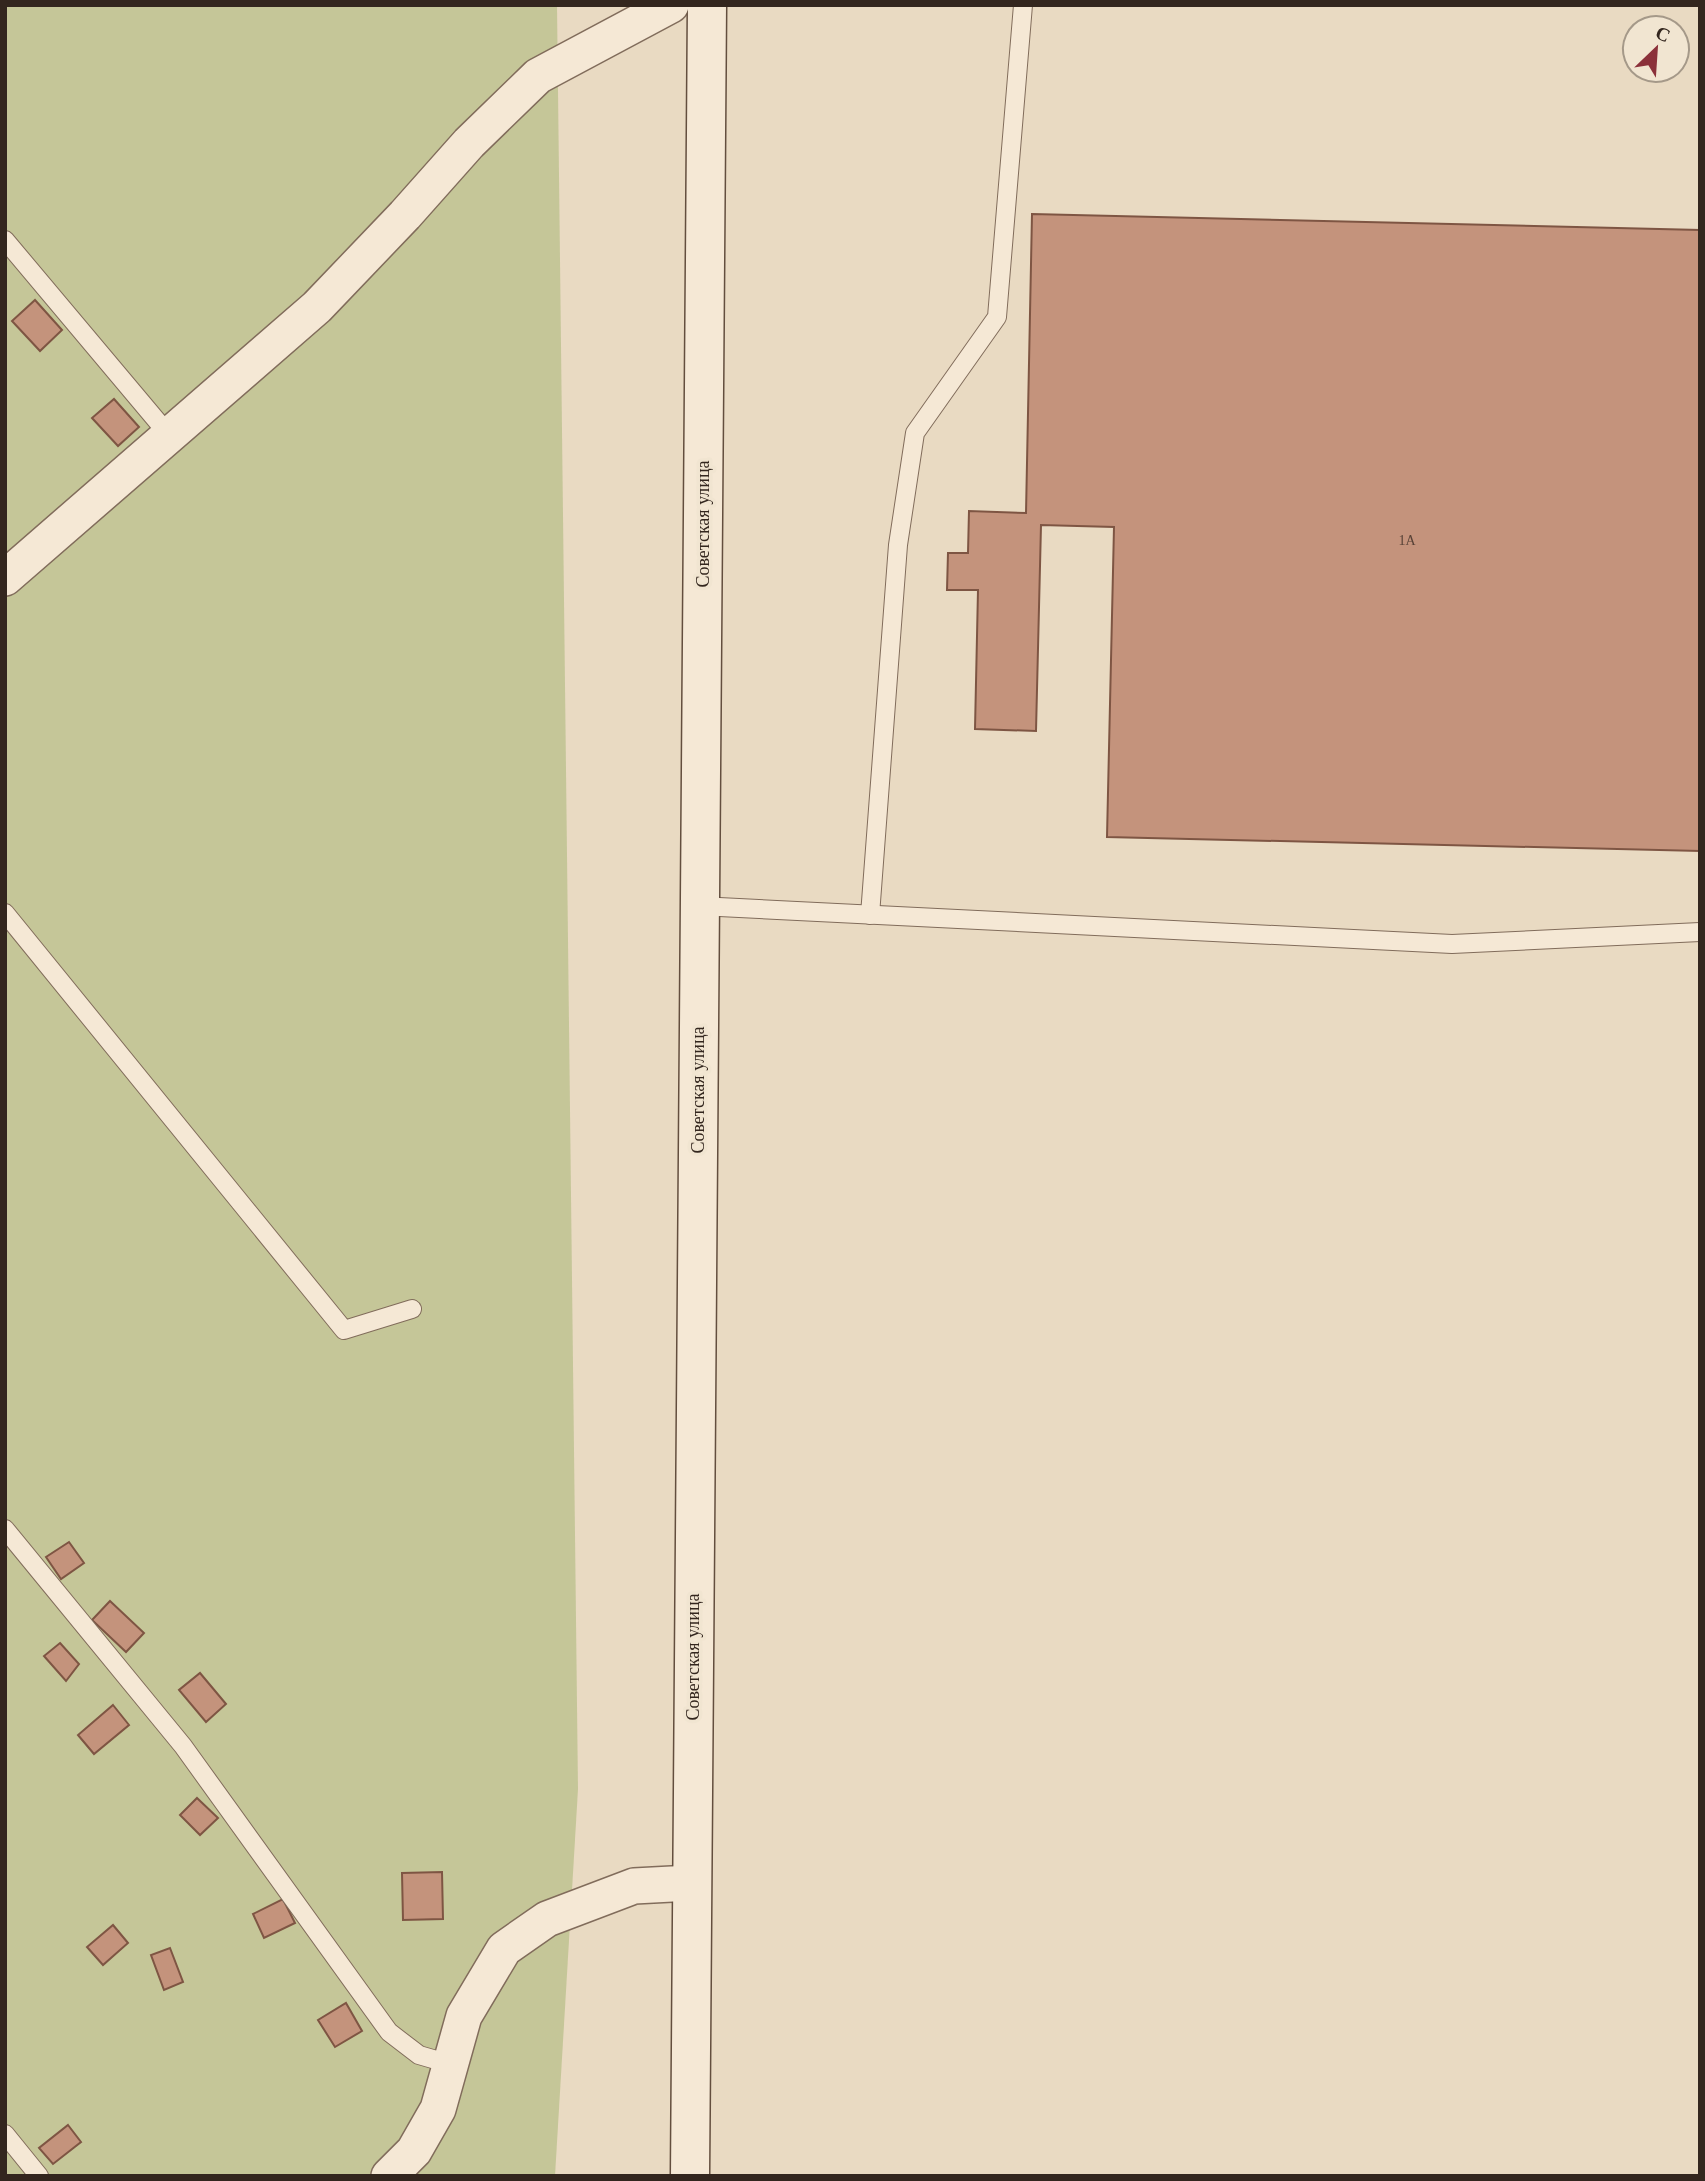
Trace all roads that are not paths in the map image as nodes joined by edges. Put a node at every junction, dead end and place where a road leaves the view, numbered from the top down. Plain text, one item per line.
1 (671, 5) edge
2 (707, 5) edge
3 (1023, 5) edge
4 (5, 240) edge
5 (169, 434) junction
6 (5, 578) edge
7 (699, 906) junction
8 (5, 912) edge
9 (870, 915) junction
10 (1700, 932) edge
11 (412, 1309) dead end
12 (5, 1529) edge
13 (691, 1883) junction
14 (450, 2064) junction
15 (5, 2134) edge
16 (39, 2176) edge
17 (390, 2176) edge
18 (690, 2176) edge

1 - 5 street
2 - 7 main road, Советская улица
3 - 9 lane
4 - 5 lane
5 - 6 street
7 - 9 lane
7 - 13 main road, Советская улица
8 - 11 lane
9 - 10 lane
12 - 14 lane
13 - 14 street
13 - 18 main road, Советская улица
14 - 17 street
15 - 16 lane

